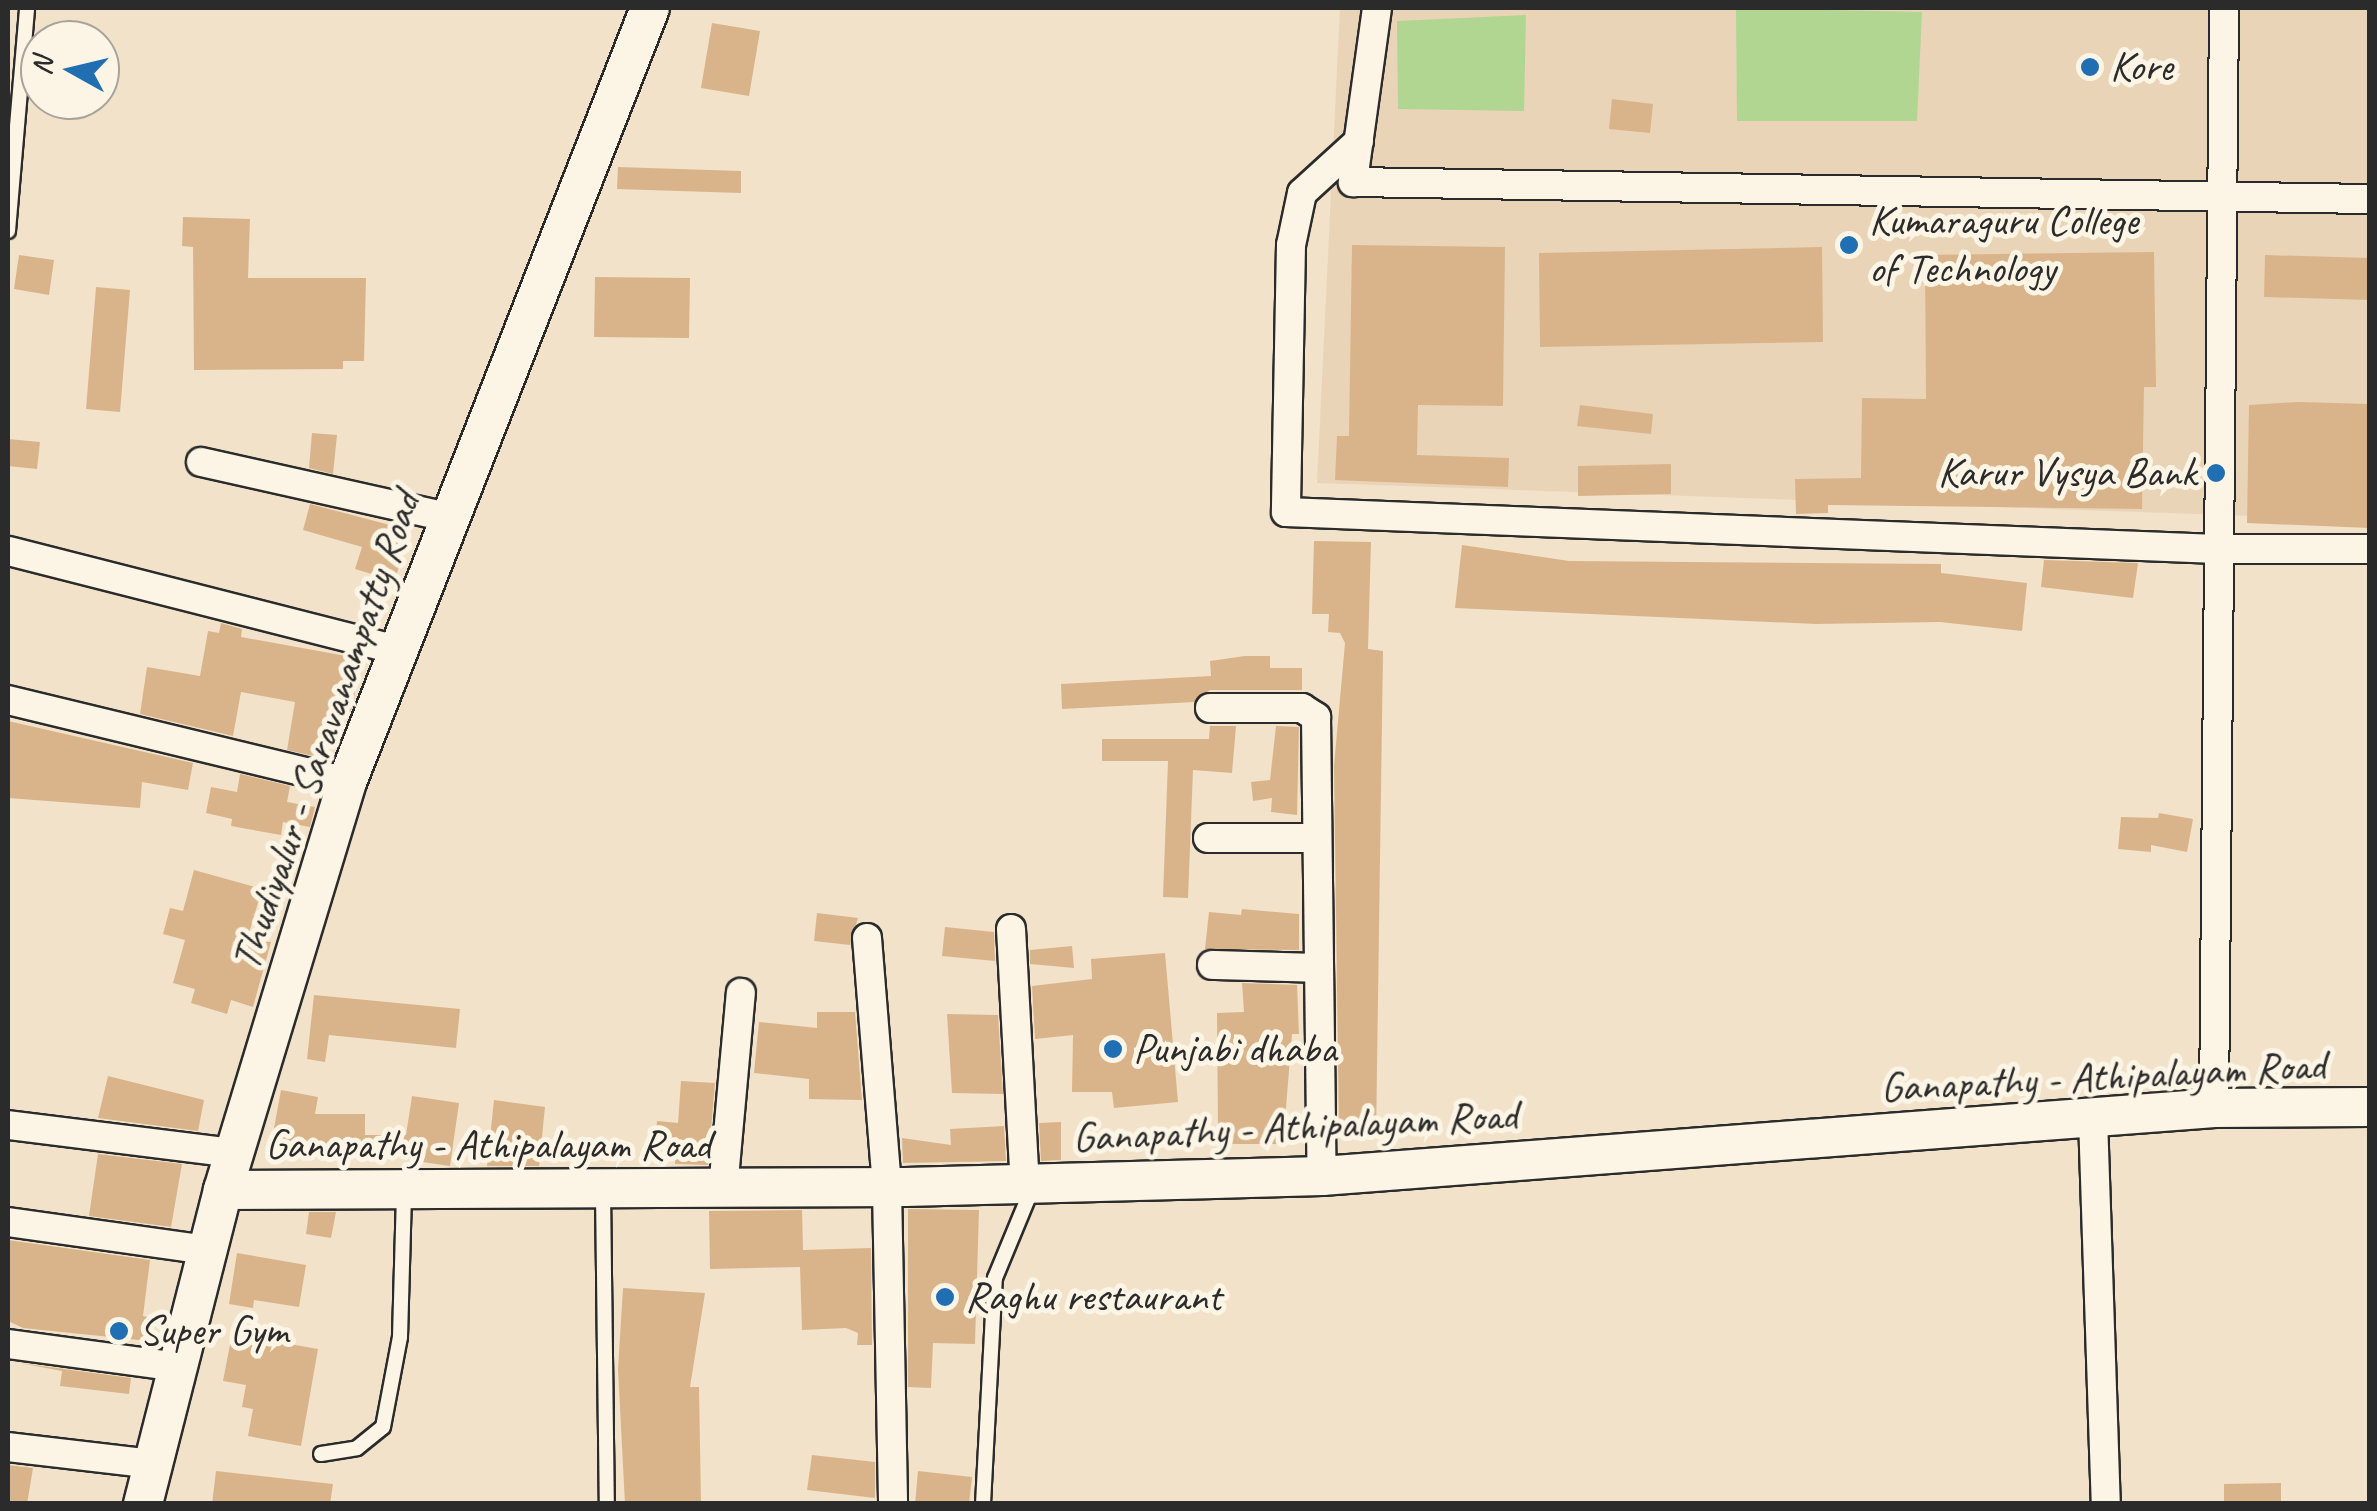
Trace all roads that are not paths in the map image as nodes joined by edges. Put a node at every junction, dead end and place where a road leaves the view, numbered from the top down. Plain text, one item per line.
1 (27, 8) edge
2 (650, 8) edge
3 (1377, 8) edge
4 (2224, 8) edge
5 (1358, 141) junction
6 (1326, 171) junction
7 (1353, 182) junction
8 (2221, 197) junction
9 (2370, 199) edge
10 (8, 232) edge
11 (202, 462) dead end
12 (448, 518) junction
13 (2217, 549) junction
14 (2370, 549) edge
15 (8, 551) edge
16 (397, 650) junction
17 (8, 700) edge
18 (1210, 708) dead end
19 (347, 782) junction
20 (1208, 838) dead end
21 (1317, 838) junction
22 (1011, 928) dead end
23 (867, 938) dead end
24 (1212, 965) dead end
25 (1319, 968) junction
26 (740, 993) dead end
27 (2370, 1107) edge
28 (2214, 1108) junction
29 (2093, 1118) junction
30 (8, 1124) edge
31 (234, 1153) junction
32 (1322, 1176) junction
33 (1030, 1184) junction
34 (886, 1188) junction
35 (723, 1189) junction
36 (223, 1190) junction
37 (603, 1190) junction
38 (404, 1191) junction
39 (8, 1222) edge
40 (208, 1250) junction
41 (8, 1344) edge
42 (178, 1367) junction
43 (8, 1447) edge
44 (321, 1454) dead end
45 (154, 1464) junction
46 (143, 1504) edge
47 (608, 1504) edge
48 (893, 1504) edge
49 (982, 1504) edge
50 (2106, 1504) edge

1 - 10 lane
2 - 12 main road, Thudiyalur - Saravanampatty Road
3 - 5 street
4 - 8 street
5 - 6 street
5 - 7 street
6 - 7 street
6 - 13 street
7 - 8 street
8 - 9 street
8 - 13 street
11 - 12 street
12 - 16 main road, Thudiyalur - Saravanampatty Road
13 - 14 street
13 - 28 street
15 - 16 street
16 - 19 main road, Thudiyalur - Saravanampatty Road
17 - 19 street
18 - 21 street
19 - 31 main road, Thudiyalur - Saravanampatty Road
20 - 21 street
21 - 25 street
22 - 33 street
23 - 34 street
24 - 25 street
25 - 32 street
26 - 35 street
27 - 28 main road, Ganapathy - Athipalayam Road
28 - 29 main road, Ganapathy - Athipalayam Road
29 - 32 main road, Ganapathy - Athipalayam Road
29 - 50 street
30 - 31 street
31 - 36 main road, Thudiyalur - Saravanampatty Road
32 - 33 main road, Ganapathy - Athipalayam Road
33 - 34 main road, Ganapathy - Athipalayam Road
33 - 49 lane
34 - 35 main road, Ganapathy - Athipalayam Road
34 - 48 street
35 - 37 main road, Ganapathy - Athipalayam Road
36 - 38 main road, Ganapathy - Athipalayam Road
36 - 40 main road, Thudiyalur - Saravanampatty Road
37 - 38 main road, Ganapathy - Athipalayam Road
37 - 47 lane
38 - 44 lane
39 - 40 street
40 - 42 main road, Thudiyalur - Saravanampatty Road
41 - 42 street
42 - 45 main road, Thudiyalur - Saravanampatty Road
43 - 45 street
45 - 46 main road, Thudiyalur - Saravanampatty Road

